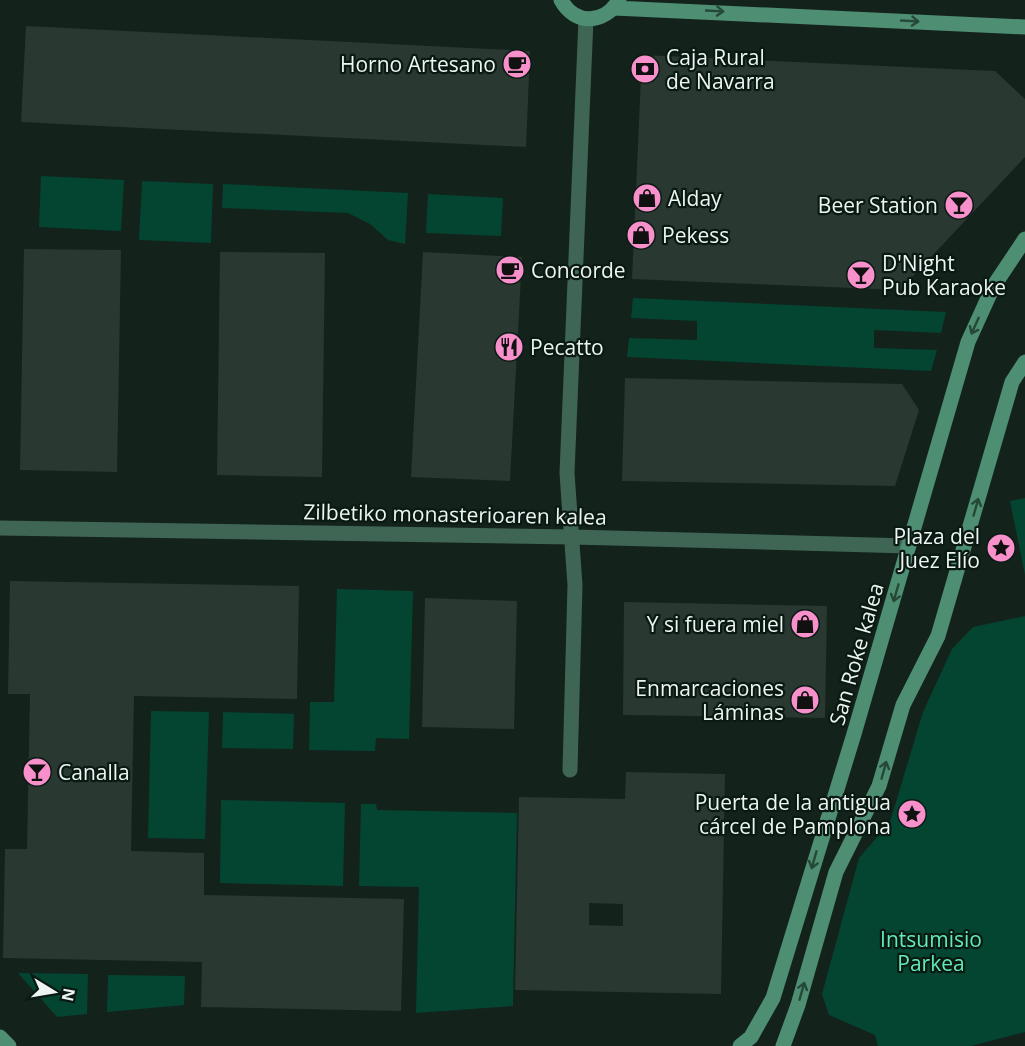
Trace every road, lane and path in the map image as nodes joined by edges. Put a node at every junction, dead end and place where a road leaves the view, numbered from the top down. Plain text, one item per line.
1 (561, 0) edge
2 (617, 4) edge
3 (586, 19) junction
4 (1025, 27) edge
5 (1025, 239) edge
6 (1025, 362) edge
7 (0, 528) edge
8 (573, 537) junction
9 (909, 546) junction
10 (570, 770) dead end
11 (0, 1037) edge
12 (9, 1046) edge
13 (740, 1046) edge
14 (783, 1046) edge

1 - 3 street
2 - 3 street
2 -> 4 street
3 - 8 street
5 -> 9 street, San Roke kalea
14 -> 6 street
7 - 8 street, Zilbetiko monasterioaren kalea
8 - 9 street, Zilbetiko monasterioaren kalea
8 - 10 street
9 -> 13 street, San Roke kalea
11 - 12 street

